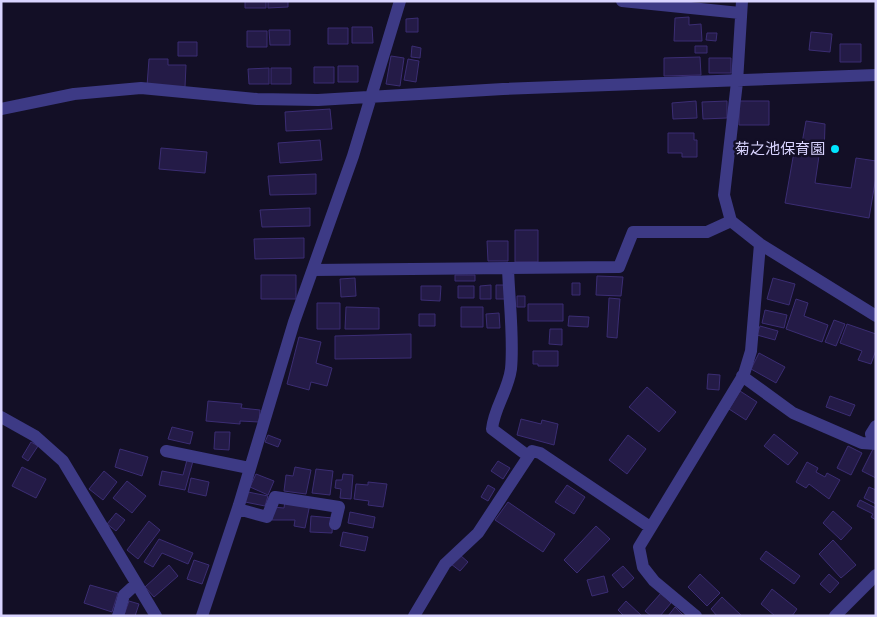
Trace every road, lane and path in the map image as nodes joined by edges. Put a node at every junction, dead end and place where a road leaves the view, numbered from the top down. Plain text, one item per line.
1 (400, 1) edge
2 (622, 1) edge
3 (741, 7) edge
4 (876, 75) edge
5 (737, 82) junction
6 (370, 96) junction
7 (1, 109) edge
8 (731, 220) junction
9 (760, 244) junction
10 (508, 268) junction
11 (314, 270) junction
12 (876, 316) edge
13 (742, 376) junction
14 (1, 417) edge
15 (876, 426) edge
16 (876, 443) edge
17 (166, 451) dead end
18 (528, 456) junction
19 (249, 468) junction
20 (238, 509) junction
21 (335, 524) dead end
22 (650, 527) junction
23 (873, 582) edge
24 (136, 584) junction
25 (118, 616) edge
26 (156, 616) edge
27 (202, 616) edge
28 (414, 616) edge
29 (696, 616) edge
30 (835, 616) edge

1 - 6 street
2 - 3 street
3 - 5 street
4 - 5 street
5 - 6 street
5 - 8 street
6 - 7 street
6 - 11 street
8 - 9 street
8 - 10 street
9 - 12 street
9 - 13 street
10 - 11 street
10 - 18 street
11 - 19 street
13 - 16 street
13 - 22 street
14 - 24 street
15 - 16 street
17 - 19 street
18 - 22 street
18 - 28 street
19 - 20 street
20 - 21 street
20 - 27 street
22 - 29 street
23 - 30 street
24 - 25 street
24 - 26 street

